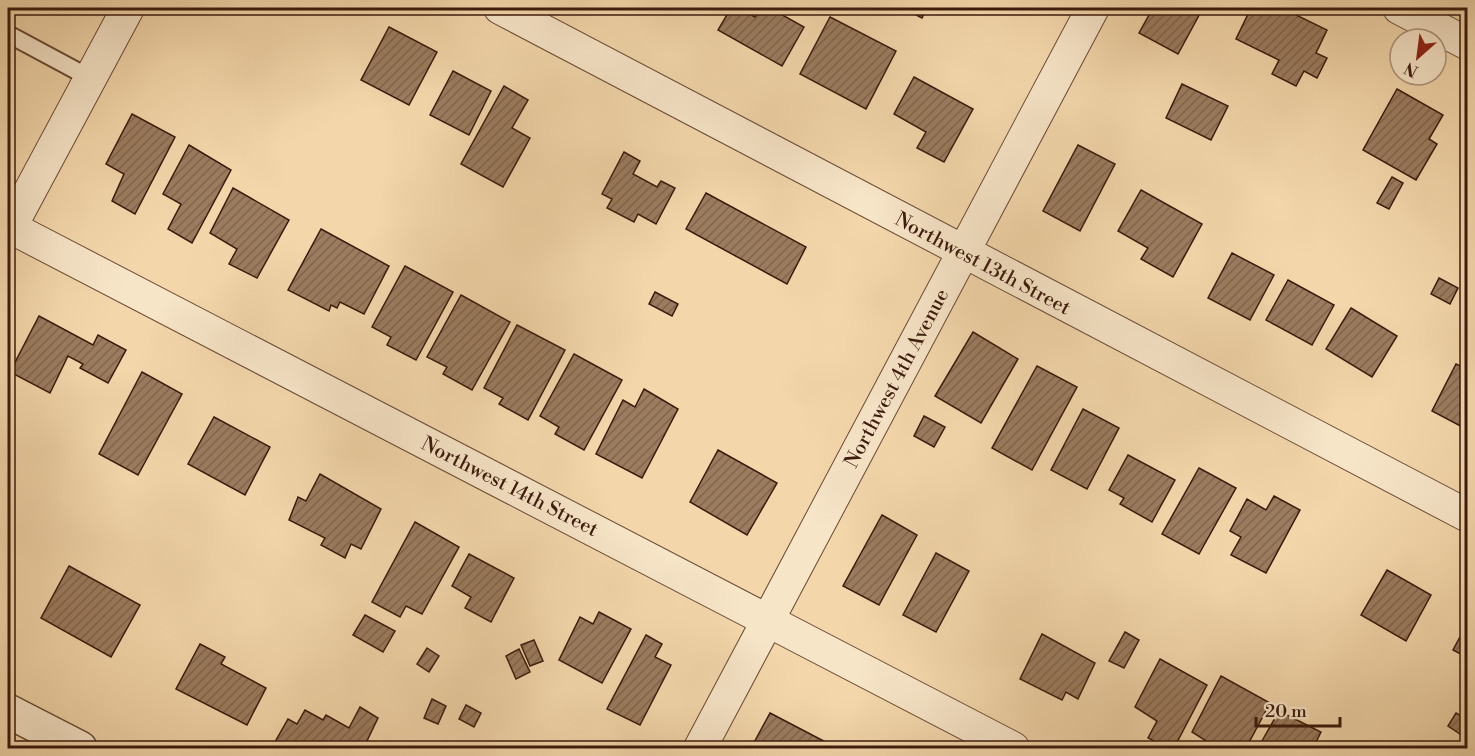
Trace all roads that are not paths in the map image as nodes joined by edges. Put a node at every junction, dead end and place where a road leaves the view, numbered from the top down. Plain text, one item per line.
1 (128, 8) edge
2 (500, 8) edge
3 (1093, 8) edge
4 (1399, 8) edge
5 (8, 34) edge
6 (1467, 44) edge
7 (90, 78) junction
8 (8, 228) edge
9 (962, 252) junction
10 (1467, 516) edge
11 (768, 620) junction
12 (8, 711) edge
13 (80, 748) edge
14 (700, 748) edge
15 (1012, 748) edge

1 - 7 street
2 - 9 street, Northwest 13th Street
3 - 9 street, Northwest 4th Avenue
4 - 6 street
5 - 7 lane
7 - 8 street
8 - 11 street, Northwest 14th Street
9 - 10 street, Northwest 13th Street
9 - 11 street, Northwest 4th Avenue
11 - 14 street, Northwest 4th Avenue
11 - 15 street, Northwest 14th Street
12 - 13 street

